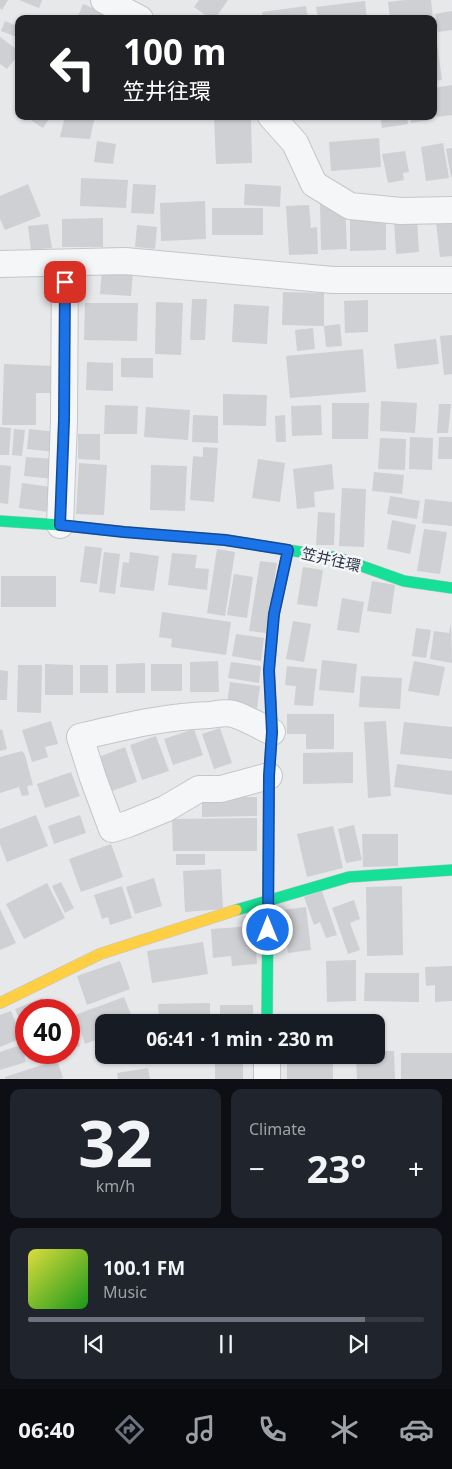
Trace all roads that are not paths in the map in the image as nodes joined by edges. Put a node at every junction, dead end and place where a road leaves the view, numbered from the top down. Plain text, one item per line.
1 (104, 0) edge
2 (132, 15) edge
3 (275, 120) edge
4 (452, 210) edge
5 (65, 263) junction
6 (0, 264) edge
7 (452, 280) edge
8 (0, 521) edge
9 (60, 525) junction
10 (288, 550) junction
11 (452, 588) edge
12 (272, 732) junction
13 (269, 776) junction
14 (452, 870) edge
15 (268, 900) junction
16 (0, 1003) edge
17 (267, 1014) edge
18 (267, 1064) edge
19 (267, 1079) edge

1 - 2 street
3 - 4 street
5 - 6 street
5 - 7 street
5 - 9 street
8 - 9 street, 笠井往環
9 - 10 street, 笠井往環
10 - 11 street, 笠井往環
10 - 12 street
12 - 13 street
12 - 13 street
13 - 15 street
14 - 15 street
15 - 16 street
15 - 17 street
18 - 19 street

